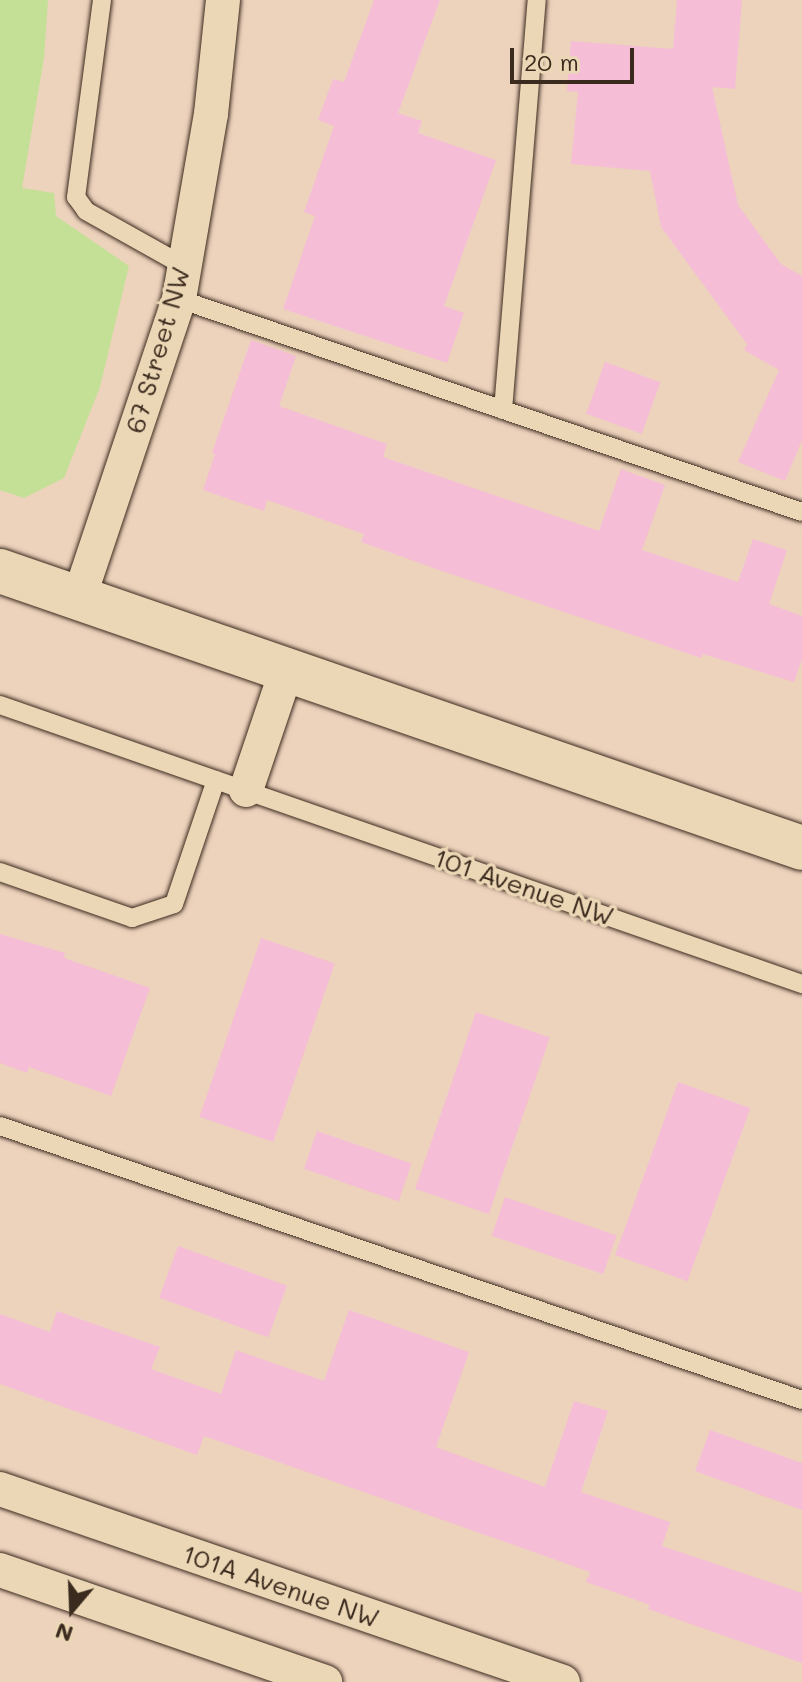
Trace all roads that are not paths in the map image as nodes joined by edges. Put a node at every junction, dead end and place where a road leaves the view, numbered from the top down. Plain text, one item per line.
1 (102, 0) edge
2 (223, 0) edge
3 (537, 0) edge
4 (184, 266) junction
5 (179, 299) junction
6 (503, 410) junction
7 (802, 512) edge
8 (0, 571) edge
9 (79, 598) junction
10 (287, 669) junction
11 (0, 705) edge
12 (231, 785) junction
13 (802, 848) edge
14 (0, 872) edge
15 (802, 984) edge
16 (0, 1126) edge
17 (802, 1400) edge
18 (0, 1489) edge
19 (0, 1570) edge
20 (325, 1682) edge
21 (563, 1682) edge

1 - 4 lane
2 - 4 street, 67 Street NW
3 - 6 lane
4 - 5 street, 67 Street NW
5 - 6 lane
5 - 9 street, 67 Street NW
6 - 7 lane
8 - 9 main road
9 - 10 main road
10 - 12 street
10 - 13 main road
11 - 12 lane, 101 Avenue NW
12 - 14 lane
12 - 15 lane, 101 Avenue NW
16 - 17 lane
18 - 21 street, 101A Avenue NW
19 - 20 street

